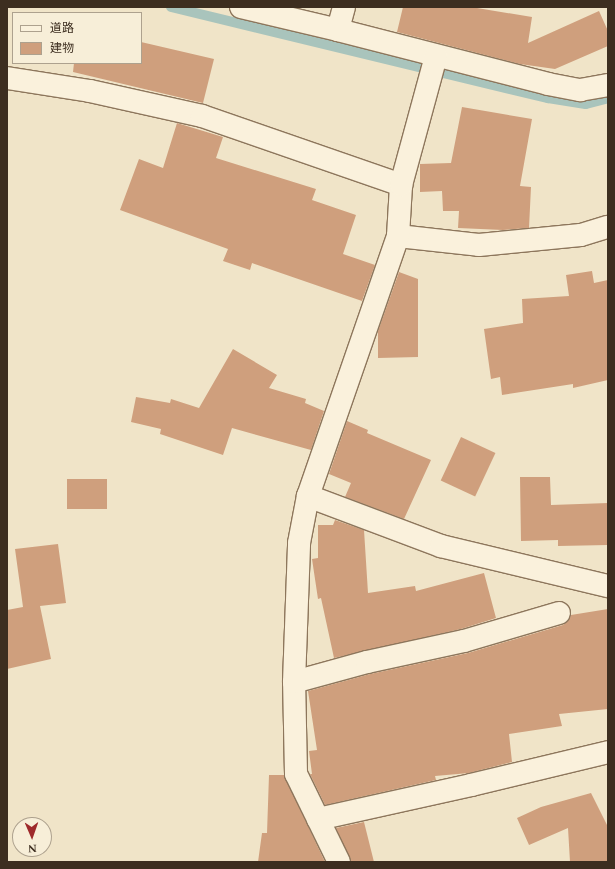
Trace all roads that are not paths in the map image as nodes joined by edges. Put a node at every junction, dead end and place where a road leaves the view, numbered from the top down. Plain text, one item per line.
1 (241, 7) edge
2 (344, 7) edge
3 (338, 30) junction
4 (433, 65) junction
5 (7, 78) edge
6 (608, 85) edge
7 (402, 185) junction
8 (608, 227) edge
9 (398, 236) junction
10 (308, 496) junction
11 (608, 586) edge
12 (560, 613) dead end
13 (294, 682) junction
14 (608, 752) edge
15 (318, 819) junction
16 (339, 862) edge

1 - 3 street
2 - 3 street
3 - 4 street
4 - 6 street
4 - 7 street
5 - 7 street
7 - 9 street
8 - 9 street
9 - 10 street
10 - 11 street
10 - 13 street
12 - 13 street
13 - 15 street
14 - 15 street
15 - 16 street

